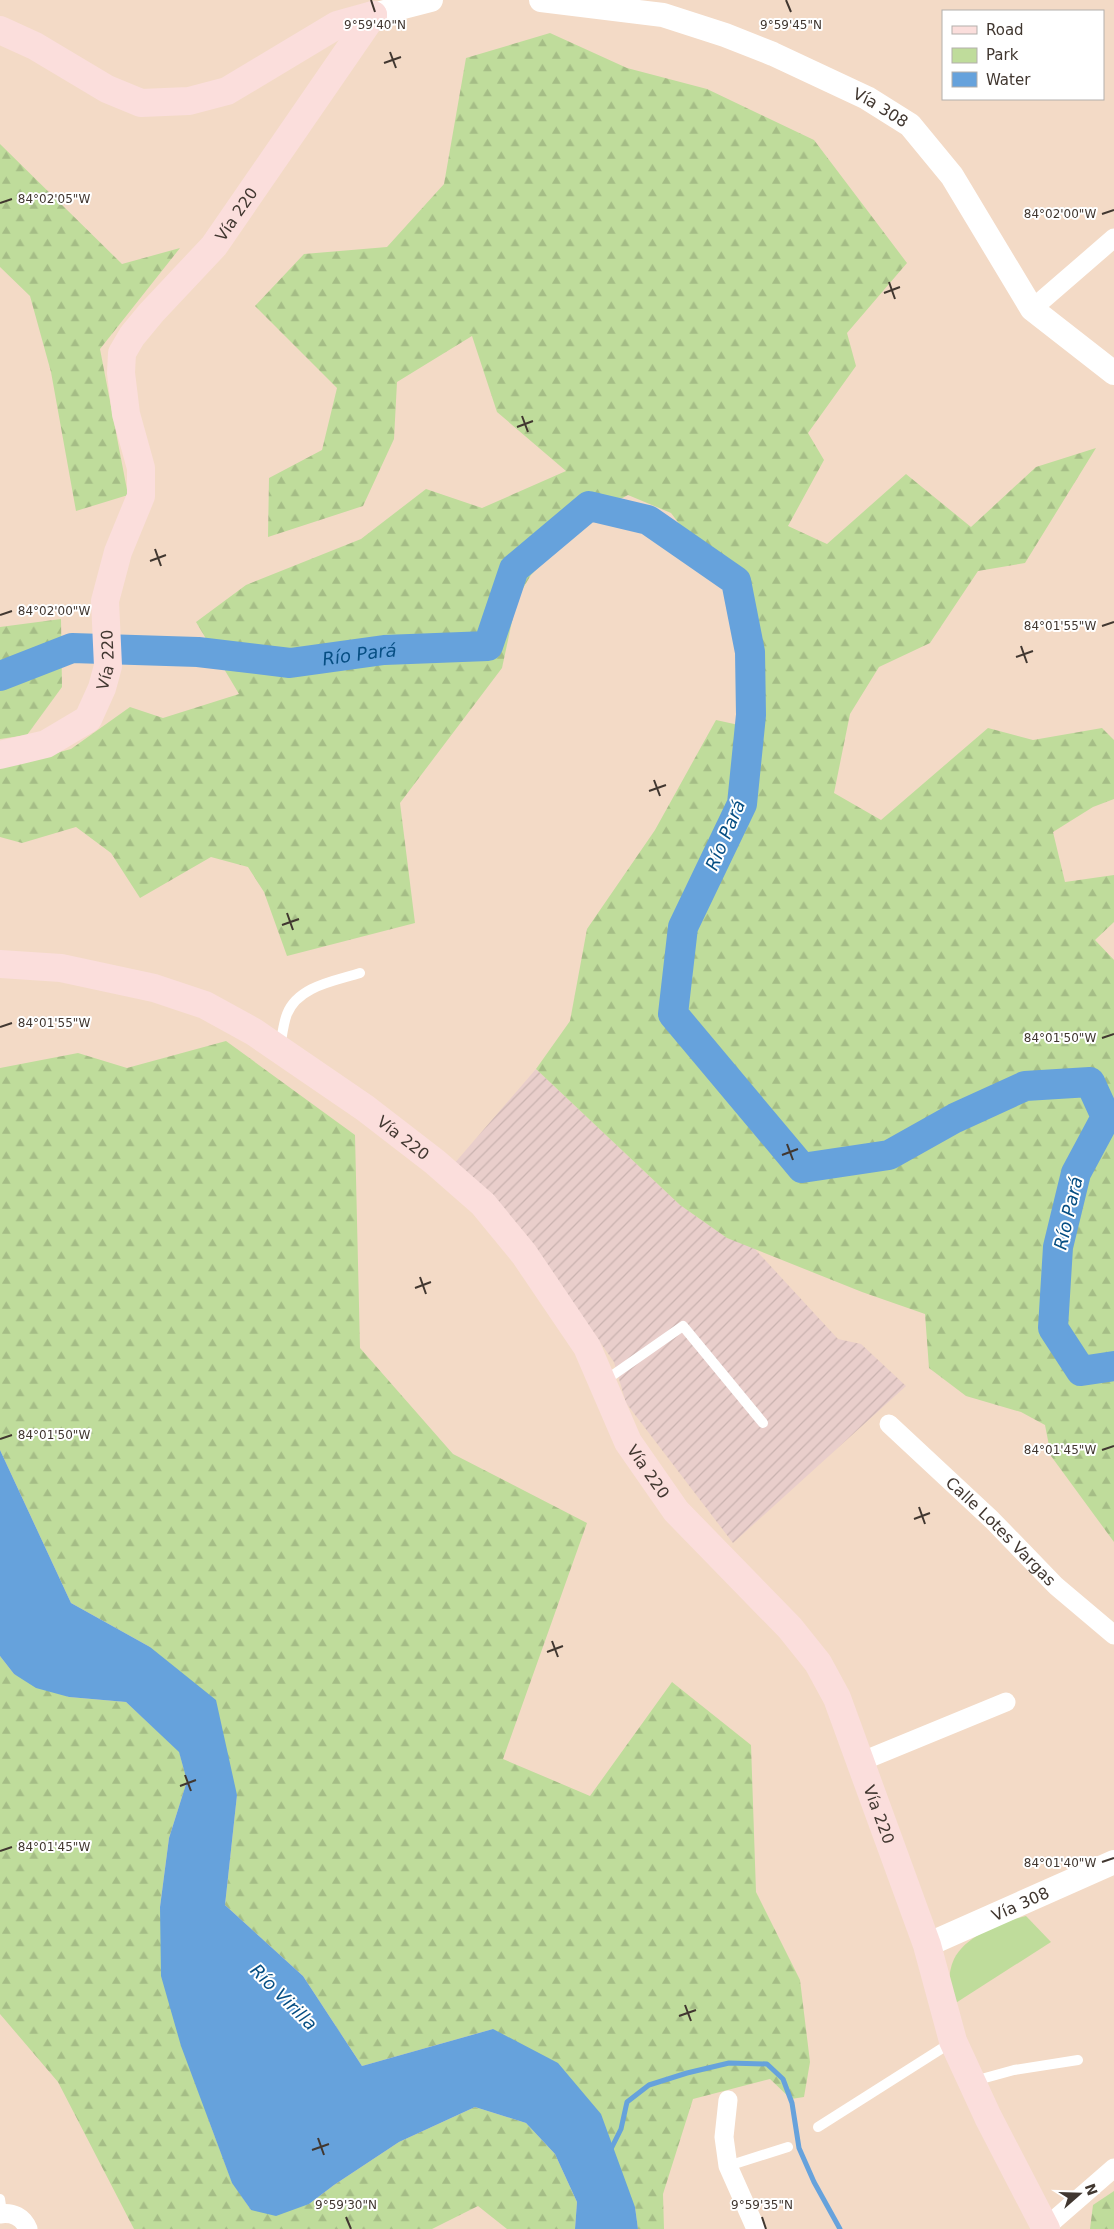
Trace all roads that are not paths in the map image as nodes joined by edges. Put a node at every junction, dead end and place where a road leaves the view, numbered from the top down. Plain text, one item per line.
1 (431, 0) edge
2 (541, 0) edge
3 (373, 15) junction
4 (0, 30) edge
5 (1114, 238) edge
6 (1032, 309) junction
7 (1114, 373) edge
8 (0, 755) edge
9 (0, 964) edge
10 (360, 973) dead end
11 (280, 1050) junction
12 (603, 1382) junction
13 (763, 1422) dead end
14 (889, 1424) dead end
15 (1114, 1635) edge
16 (1006, 1702) dead end
17 (860, 1762) junction
18 (1114, 1862) edge
19 (927, 1945) junction
20 (953, 2041) junction
21 (1078, 2060) dead end
22 (972, 2082) junction
23 (728, 2100) dead end
24 (818, 2127) dead end
25 (788, 2147) dead end
26 (728, 2166) junction
27 (1114, 2168) edge
28 (1, 2209) edge
29 (1046, 2228) edge
30 (28, 2229) edge
31 (756, 2229) edge

1 - 3 street
2 - 6 street, Vía 308
3 - 4 main road
3 - 8 main road, Vía 220
5 - 6 street
6 - 7 street, Vía 308
9 - 11 main road, Vía 220
10 - 11 lane
11 - 12 main road, Vía 220
12 - 13 lane
12 - 17 main road, Vía 220
14 - 15 street, Calle Lotes Vargas
16 - 17 street
17 - 19 main road, Vía 220
18 - 19 street, Vía 308
19 - 20 main road, Vía 220
20 - 22 main road, Vía 220
20 - 24 lane
21 - 22 lane
22 - 29 main road, Vía 220
23 - 26 street
25 - 26 lane
26 - 31 street
27 - 29 street
28 - 30 street

